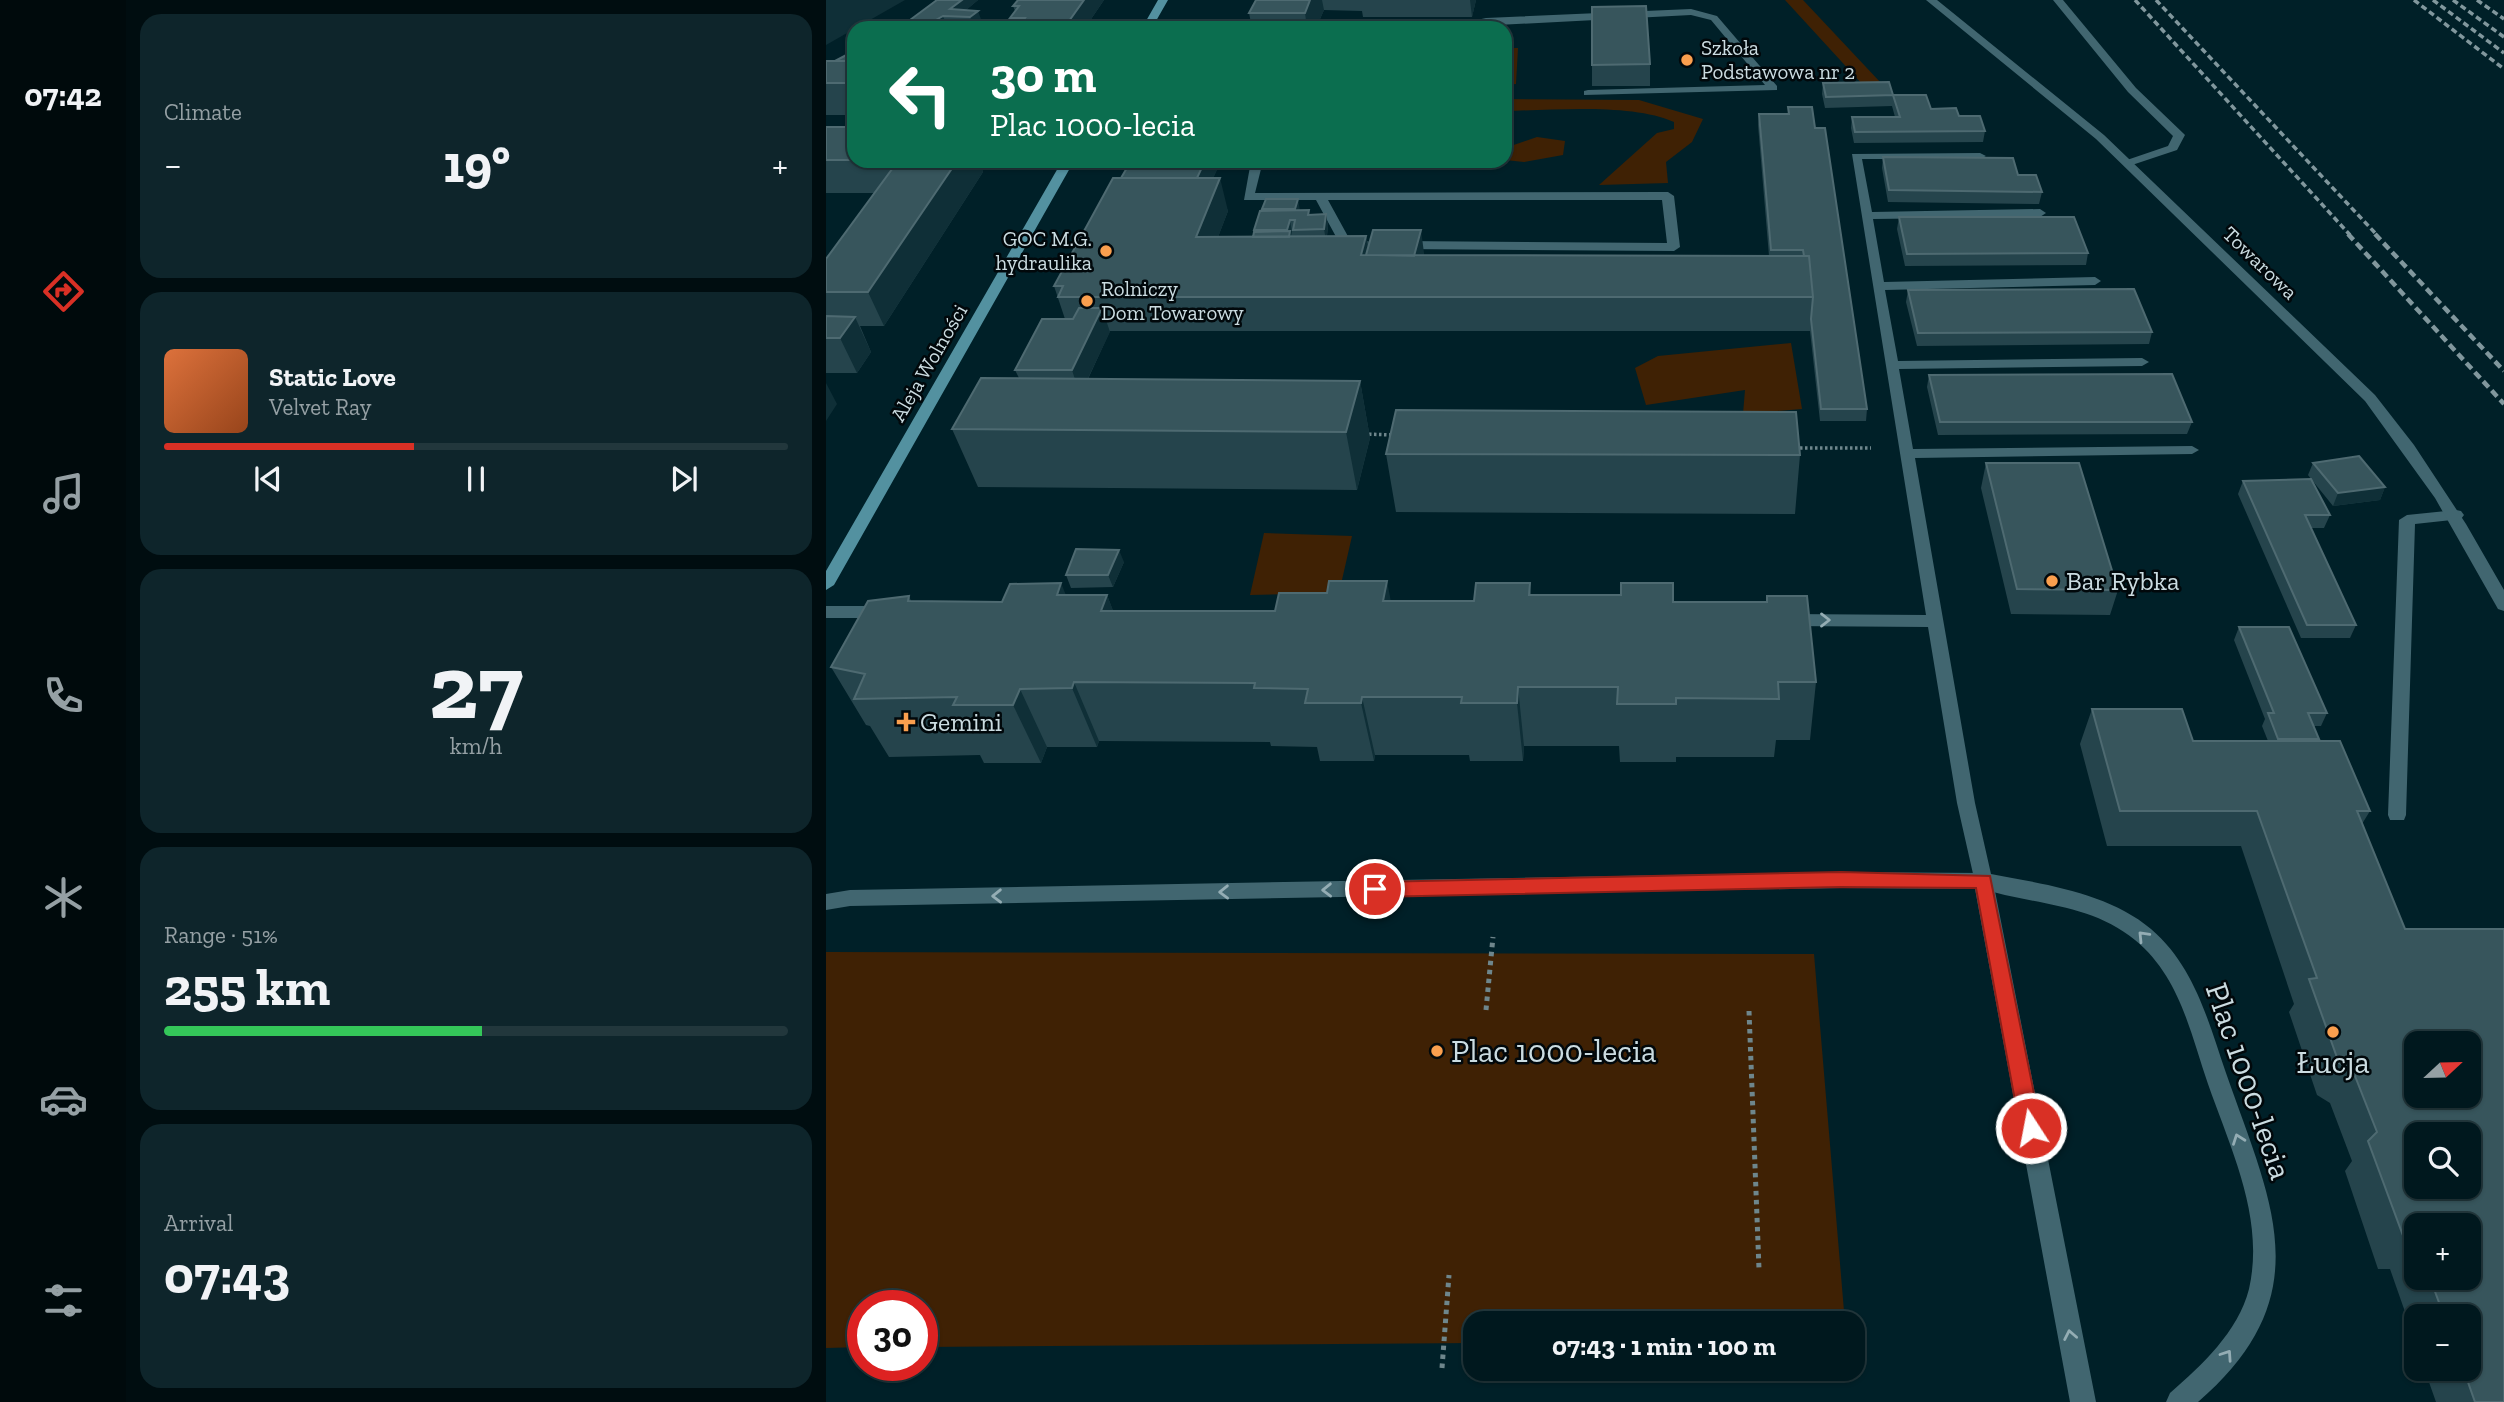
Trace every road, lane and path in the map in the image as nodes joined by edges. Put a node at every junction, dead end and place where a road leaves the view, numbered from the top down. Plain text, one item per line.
1 (1163, 0) edge
2 (1931, 0) edge
3 (2058, 0) edge
4 (1151, 21) edge
5 (1492, 21) edge
6 (1588, 93) dead end
7 (1980, 156) edge
8 (2128, 163) junction
9 (1064, 168) edge
10 (1255, 168) edge
11 (1320, 196) junction
12 (2040, 213) dead end
13 (1866, 216) junction
14 (1373, 244) edge
15 (1387, 245) edge
16 (2095, 281) dead end
17 (1878, 286) junction
18 (2142, 362) dead end
19 (1892, 365) junction
20 (1356, 434) edge
21 (1398, 435) edge
22 (1782, 448) edge
23 (2192, 450) dead end
24 (1906, 451) junction
25 (2456, 515) junction
26 (826, 585) edge
27 (2504, 605) edge
28 (826, 612) edge
29 (909, 612) edge
30 (1769, 620) edge
31 (1935, 621) junction
32 (2397, 815) dead end
33 (1983, 881) junction
34 (826, 902) edge
35 (1493, 937) dead end
36 (1486, 1010) dead end
37 (1749, 1011) dead end
38 (1759, 1269) dead end
39 (1450, 1275) dead end
40 (1442, 1368) dead end
41 (2083, 1402) edge
42 (2179, 1402) edge

1 - 4 street
2 - 8 street, Towarowa
3 - 8 street
5 - 6 street
7 - 13 street
8 - 25 street, Towarowa
9 - 26 street, Aleja Wolności
10 - 11 street
11 - 14 street
11 - 15 street
12 - 13 street
13 - 17 street
16 - 17 street
17 - 19 street
18 - 19 street
19 - 24 street
20 - 21 path
22 - 24 path
23 - 24 street
24 - 31 street
25 - 27 street, Towarowa
25 - 32 street
28 - 29 street
30 -> 31 street
31 - 33 street
33 -> 34 street, Plac 1000-lecia
41 -> 33 street
42 -> 33 street, Plac 1000-lecia
35 - 36 path
37 - 38 path
39 - 40 path

